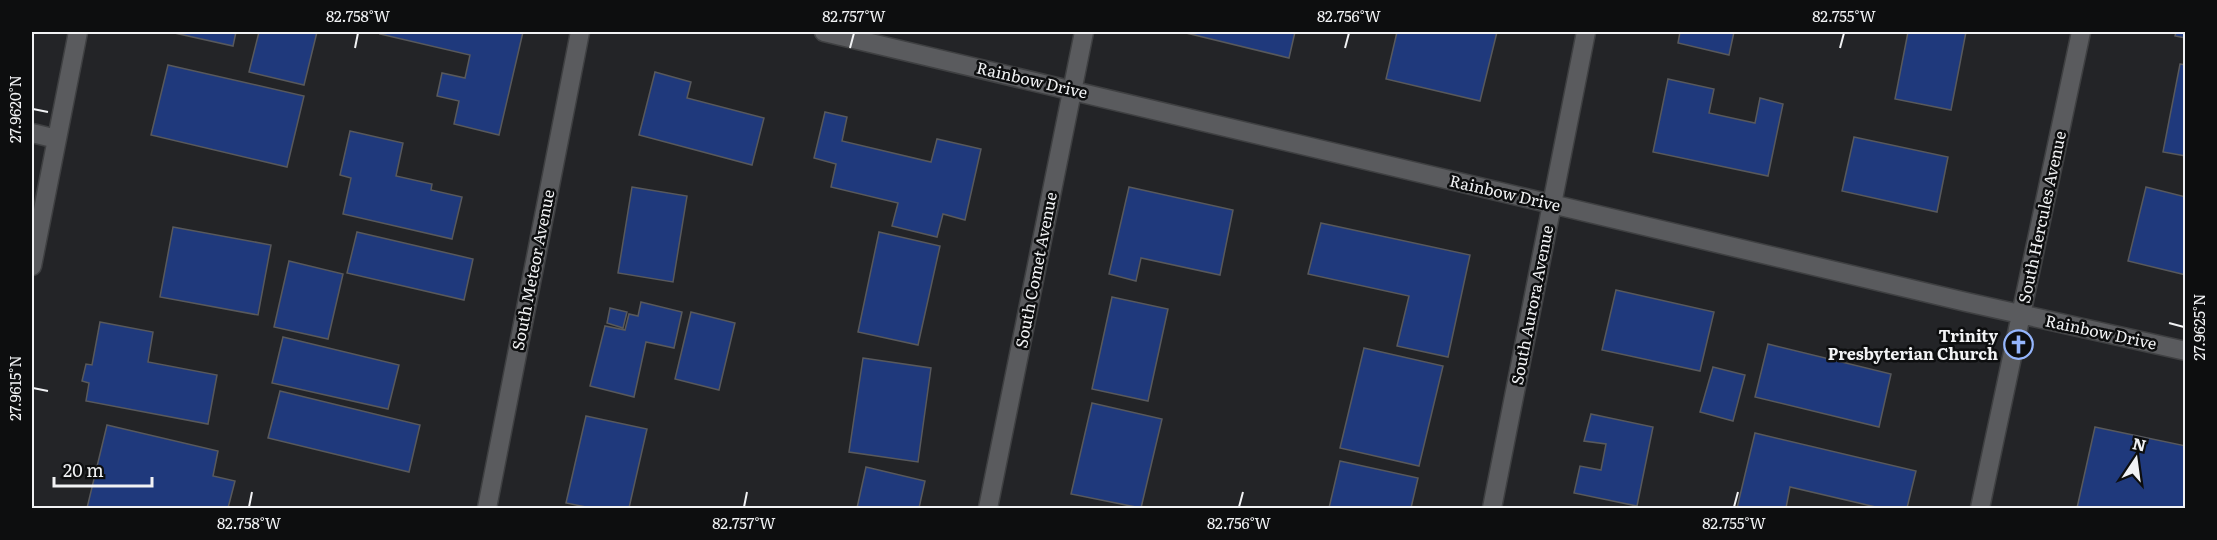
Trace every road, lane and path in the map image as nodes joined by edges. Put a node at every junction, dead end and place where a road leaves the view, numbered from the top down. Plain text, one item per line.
1 (78, 32) edge
2 (580, 32) edge
3 (824, 32) edge
4 (1084, 32) edge
5 (1586, 32) edge
6 (2081, 32) edge
7 (1073, 90) junction
8 (32, 133) edge
9 (57, 139) junction
10 (1553, 204) junction
11 (32, 266) edge
12 (2021, 315) junction
13 (2186, 351) edge
14 (487, 508) edge
15 (988, 508) edge
16 (1492, 508) edge
17 (1980, 508) edge

1 - 9 street
2 - 14 street, South Meteor Avenue
3 - 7 street, Rainbow Drive
4 - 7 street, South Comet Avenue
5 - 10 street, South Aurora Avenue
6 - 12 street, South Hercules Avenue
7 - 10 street, Rainbow Drive
7 - 15 street, South Comet Avenue
8 - 9 street
9 - 11 street
10 - 12 street, Rainbow Drive
10 - 16 street, South Aurora Avenue
12 - 13 street, Rainbow Drive
12 - 17 street, South Hercules Avenue

